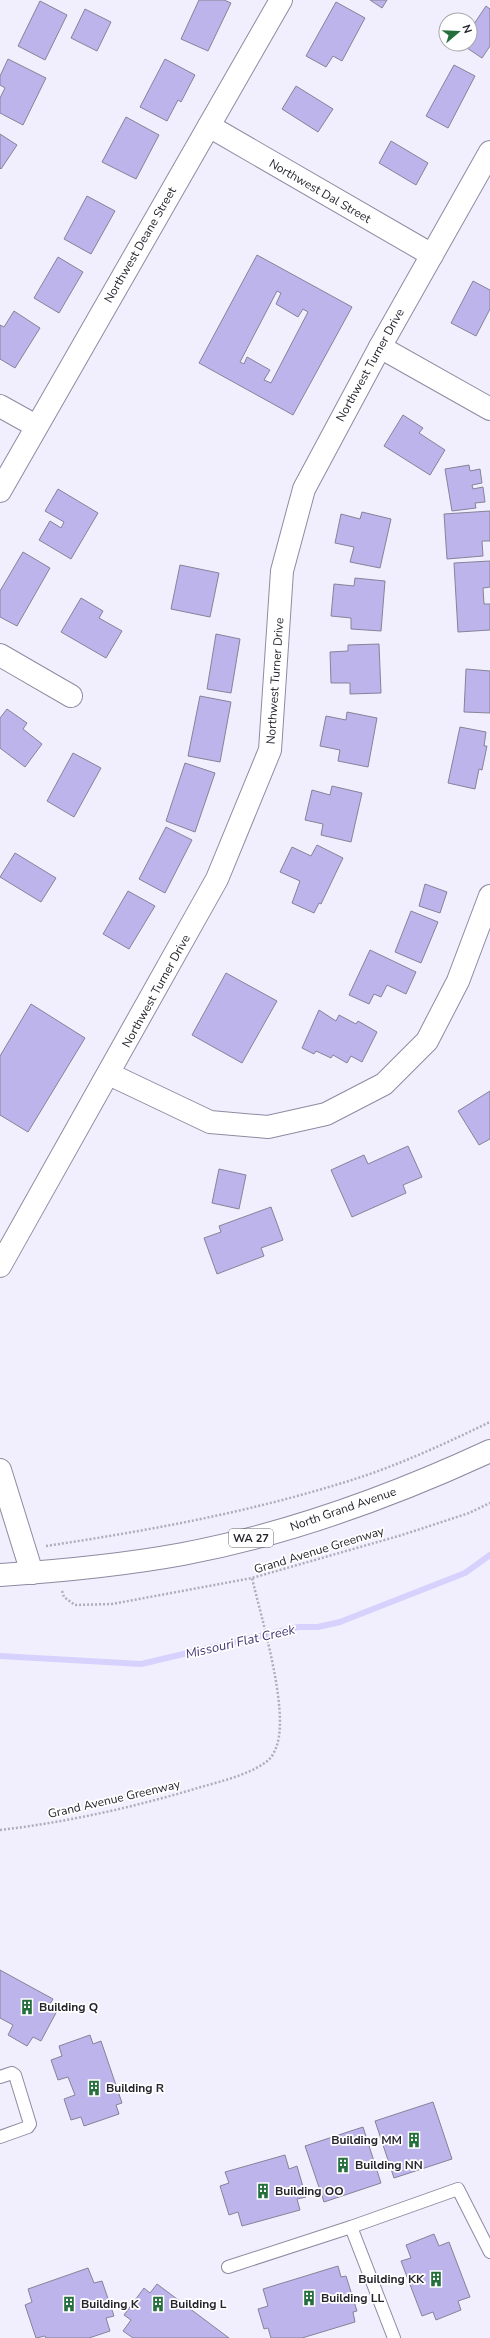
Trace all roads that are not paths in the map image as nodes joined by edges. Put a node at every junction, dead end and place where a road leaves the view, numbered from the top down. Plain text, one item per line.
1 (281, 0) edge
2 (209, 126) junction
3 (490, 152) edge
4 (432, 255) junction
5 (380, 347) junction
6 (0, 406) edge
7 (490, 409) edge
8 (36, 426) junction
9 (0, 491) edge
10 (0, 655) edge
11 (71, 696) dead end
12 (490, 896) edge
13 (109, 1074) junction
14 (0, 1266) edge
15 (490, 1451) edge
16 (0, 1470) edge
17 (32, 1573) junction
18 (0, 1575) edge
19 (0, 2077) edge
20 (0, 2137) edge
21 (351, 2227) junction
22 (490, 2252) edge
23 (228, 2267) dead end
24 (394, 2338) edge

1 - 2 street, Northwest Deane Street
2 - 4 street, Northwest Dal Street
2 - 8 street, Northwest Deane Street
3 - 4 street, Northwest Turner Drive
4 - 5 street, Northwest Turner Drive
5 - 7 street
5 - 13 street, Northwest Turner Drive
6 - 8 street
8 - 9 street, Northwest Deane Street
10 - 11 street
12 - 13 street
13 - 14 street, Northwest Turner Drive
15 - 17 street, North Grand Avenue / WA 27
16 - 17 street
17 - 18 street, North Grand Avenue / WA 27
19 - 20 lane
21 - 22 lane
21 - 23 lane
21 - 24 lane

